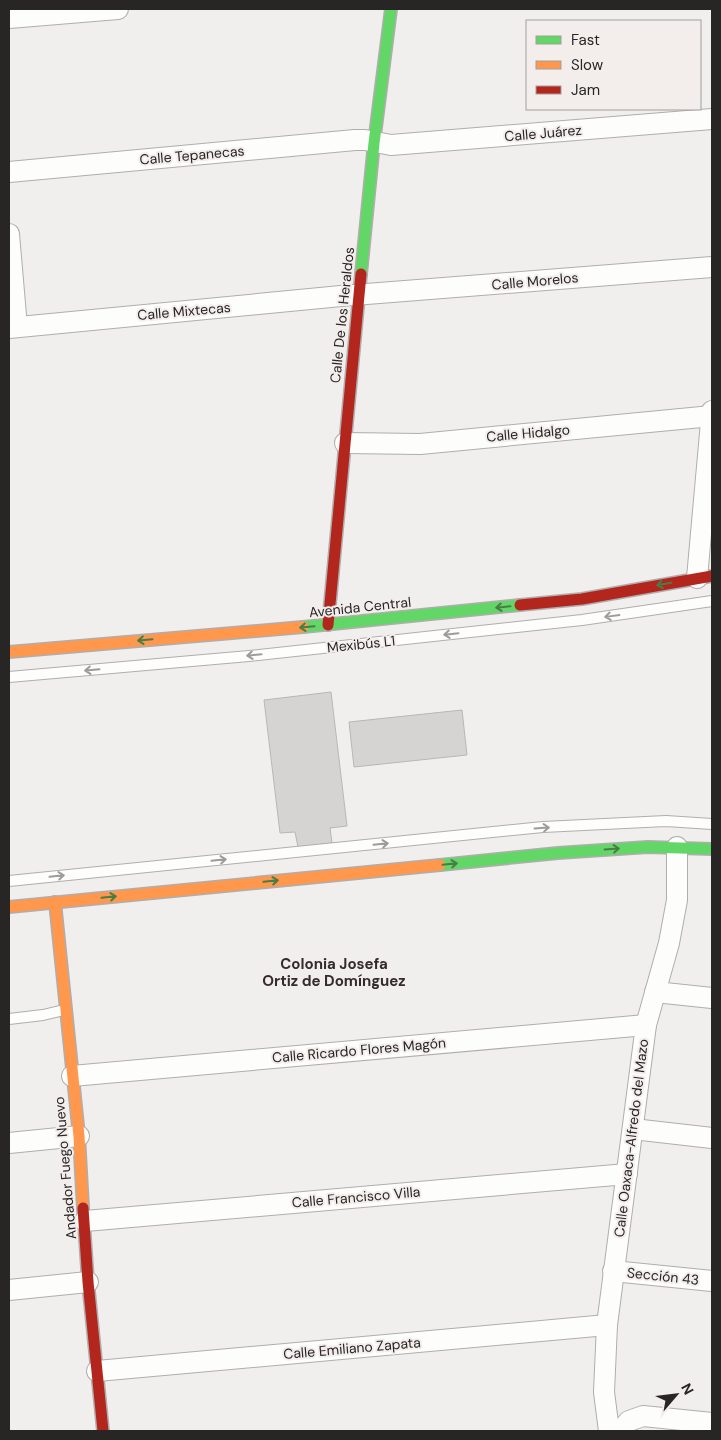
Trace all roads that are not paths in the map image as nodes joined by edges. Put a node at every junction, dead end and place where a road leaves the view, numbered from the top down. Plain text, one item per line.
1 (118, 9) edge
2 (391, 9) edge
3 (9, 18) edge
4 (712, 119) edge
5 (374, 143) junction
6 (9, 172) edge
7 (9, 234) edge
8 (712, 267) edge
9 (359, 295) junction
10 (13, 327) edge
11 (712, 411) edge
12 (712, 416) edge
13 (345, 444) junction
14 (705, 577) edge
15 (712, 601) edge
16 (328, 625) junction
17 (9, 652) edge
18 (9, 677) edge
19 (712, 824) edge
20 (677, 847) junction
21 (712, 849) edge
22 (9, 881) edge
23 (54, 902) junction
24 (9, 907) edge
25 (655, 992) junction
26 (712, 998) edge
27 (66, 1010) junction
28 (9, 1019) edge
29 (646, 1025) junction
30 (72, 1076) junction
31 (633, 1129) junction
32 (79, 1136) junction
33 (712, 1138) edge
34 (9, 1143) edge
35 (626, 1174) junction
36 (85, 1220) junction
37 (613, 1271) junction
38 (712, 1281) edge
39 (88, 1282) junction
40 (9, 1290) edge
41 (607, 1325) junction
42 (97, 1370) junction
43 (712, 1423) edge
44 (103, 1431) edge
45 (609, 1431) edge
46 (620, 1431) edge

1 - 3 street
2 - 5 main road, Calle De los Heraldos
4 - 5 street, Calle Juárez
5 - 6 street, Calle Tepanecas
5 - 9 main road, Calle De los Heraldos
7 - 10 street
8 - 9 street, Calle Morelos
9 - 10 street, Calle Mixtecas
9 - 13 main road, Calle De los Heraldos
11 - 12 street
12 - 13 street, Calle Hidalgo
12 - 14 street
13 - 16 main road, Calle De los Heraldos
14 -> 16 main road, Avenida Central
15 -> 18 lane, Mexibús L1
16 -> 17 main road, Avenida Central
22 -> 19 lane
20 - 21 main road
23 -> 20 main road
20 - 25 street, Calle Oaxaca-Alfredo del Mazo
23 - 24 main road
23 - 27 main road, Andador Fuego Nuevo
25 - 26 street
25 - 29 street, Calle Oaxaca-Alfredo del Mazo
27 - 28 lane
27 - 30 main road, Andador Fuego Nuevo
29 - 30 street, Calle Ricardo Flores Magón
29 - 31 street, Calle Oaxaca-Alfredo del Mazo
30 - 32 main road, Andador Fuego Nuevo
31 - 33 street
31 - 35 street, Calle Oaxaca-Alfredo del Mazo
32 - 34 street
32 - 36 main road, Andador Fuego Nuevo
35 - 36 street, Calle Francisco Villa
35 - 37 street, Calle Oaxaca-Alfredo del Mazo
36 - 39 main road, Andador Fuego Nuevo
37 - 38 street, Sección 43
37 - 41 street, Calle Oaxaca-Alfredo del Mazo
39 - 40 street
39 - 42 main road, Andador Fuego Nuevo
41 - 42 street, Calle Emiliano Zapata
41 - 45 street, Calle Oaxaca-Alfredo del Mazo
42 - 44 main road, Andador Fuego Nuevo
43 - 46 street

